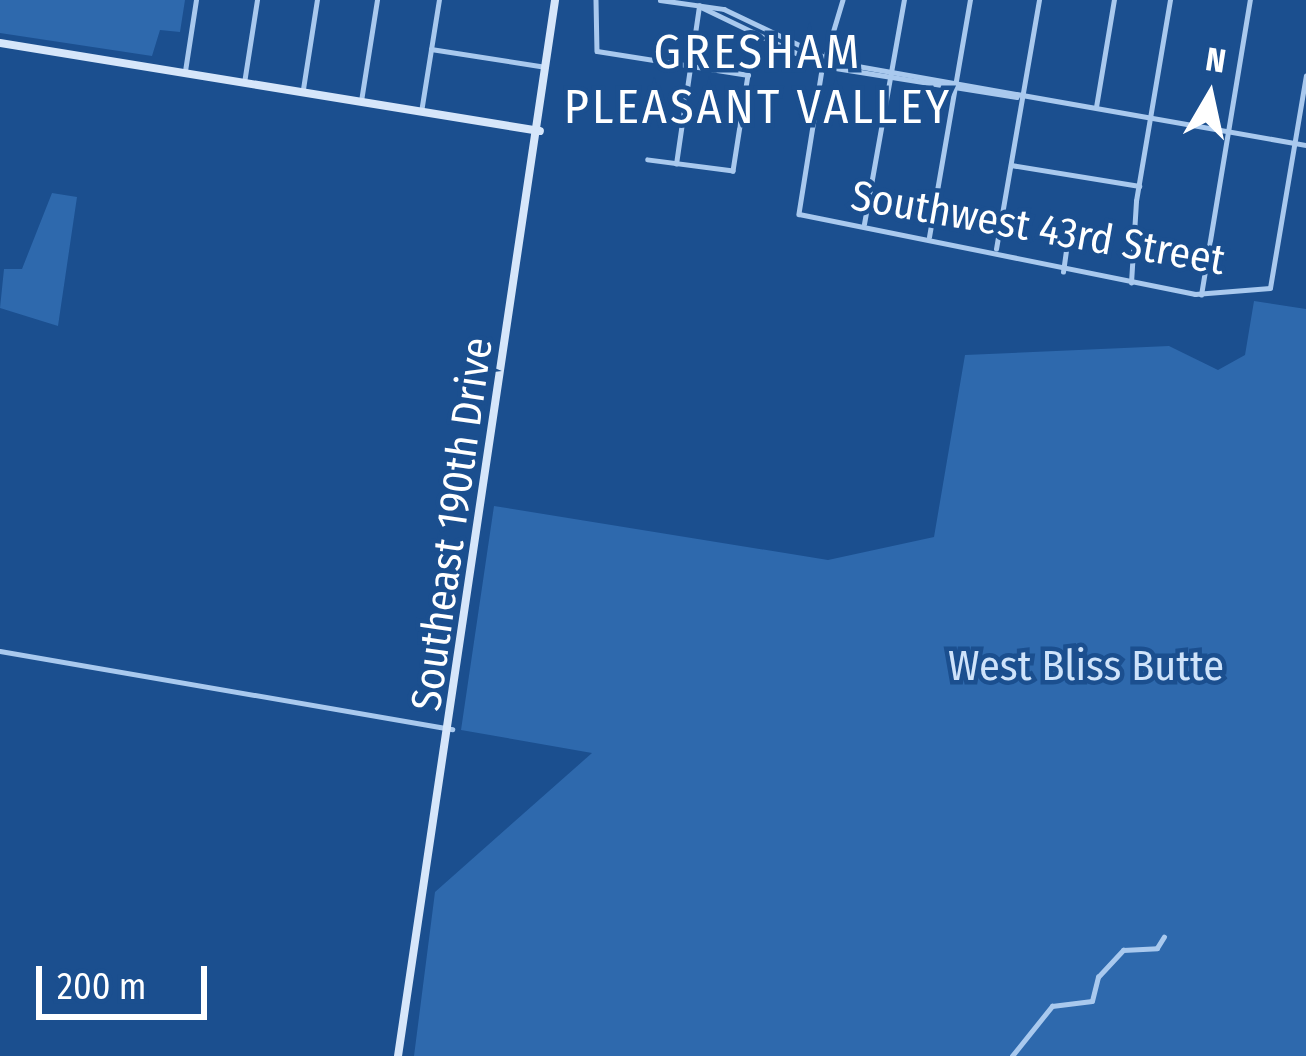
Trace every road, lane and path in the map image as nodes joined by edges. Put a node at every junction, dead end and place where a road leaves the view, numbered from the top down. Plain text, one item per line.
1 (196, 0) edge
2 (257, 0) edge
3 (317, 0) edge
4 (377, 0) edge
5 (439, 0) edge
6 (555, 0) edge
7 (596, 0) edge
8 (660, 0) edge
9 (843, 0) edge
10 (904, 0) edge
11 (970, 0) edge
12 (1040, 0) edge
13 (1114, 0) edge
14 (1170, 0) edge
15 (1250, 0) edge
16 (699, 6) junction
17 (0, 44) edge
18 (431, 49) junction
19 (823, 63) junction
20 (690, 65) junction
21 (546, 67) junction
22 (184, 73) junction
23 (889, 76) junction
24 (1306, 76) edge
25 (244, 83) junction
26 (956, 87) junction
27 (303, 92) junction
28 (1020, 97) junction
29 (361, 102) junction
30 (1095, 109) junction
31 (421, 112) junction
32 (1151, 119) junction
33 (540, 131) junction
34 (1229, 132) junction
35 (1295, 143) junction
36 (1306, 145) edge
37 (648, 160) dead end
38 (676, 164) junction
39 (1011, 165) junction
40 (1139, 186) junction
41 (863, 226) junction
42 (929, 238) junction
43 (1067, 242) dead end
44 (996, 250) junction
45 (1063, 272) junction
46 (1131, 284) junction
47 (1201, 295) junction
48 (0, 651) edge
49 (452, 729) junction
50 (1164, 938) dead end
51 (398, 1056) edge
52 (1012, 1056) edge

1 - 22 street
2 - 25 street
3 - 27 street
4 - 29 street
5 - 18 street
6 - 21 main road, Southeast 190th Drive
7 - 20 street
8 - 16 street
9 - 19 street
10 - 23 street
11 - 26 street
12 - 28 street
13 - 30 street
14 - 32 street
15 - 34 street
16 - 19 street
16 - 20 street
17 - 22 main road
18 - 21 street
18 - 31 street
19 - 23 street
19 - 41 street, Southwest 43rd Street
20 - 38 street
20 - 38 street
21 - 33 main road, Southeast 190th Drive
22 - 25 main road
23 - 26 street
23 - 41 street
24 - 35 street
25 - 27 main road
26 - 28 street
26 - 42 street
27 - 29 main road
28 - 30 street
28 - 39 street
29 - 31 main road
30 - 32 street
31 - 33 main road
32 - 34 street
32 - 40 street
33 - 49 main road, Southeast 190th Drive
34 - 35 street
34 - 47 street
35 - 36 street
35 - 47 street, Southwest 43rd Street
37 - 38 street
39 - 40 street
39 - 44 street
40 - 46 street
41 - 42 street, Southwest 43rd Street
42 - 44 street, Southwest 43rd Street
43 - 45 street
44 - 45 street, Southwest 43rd Street
45 - 46 street, Southwest 43rd Street
46 - 47 street, Southwest 43rd Street
48 - 49 street
49 - 51 main road, Southeast 190th Drive
50 - 52 street

